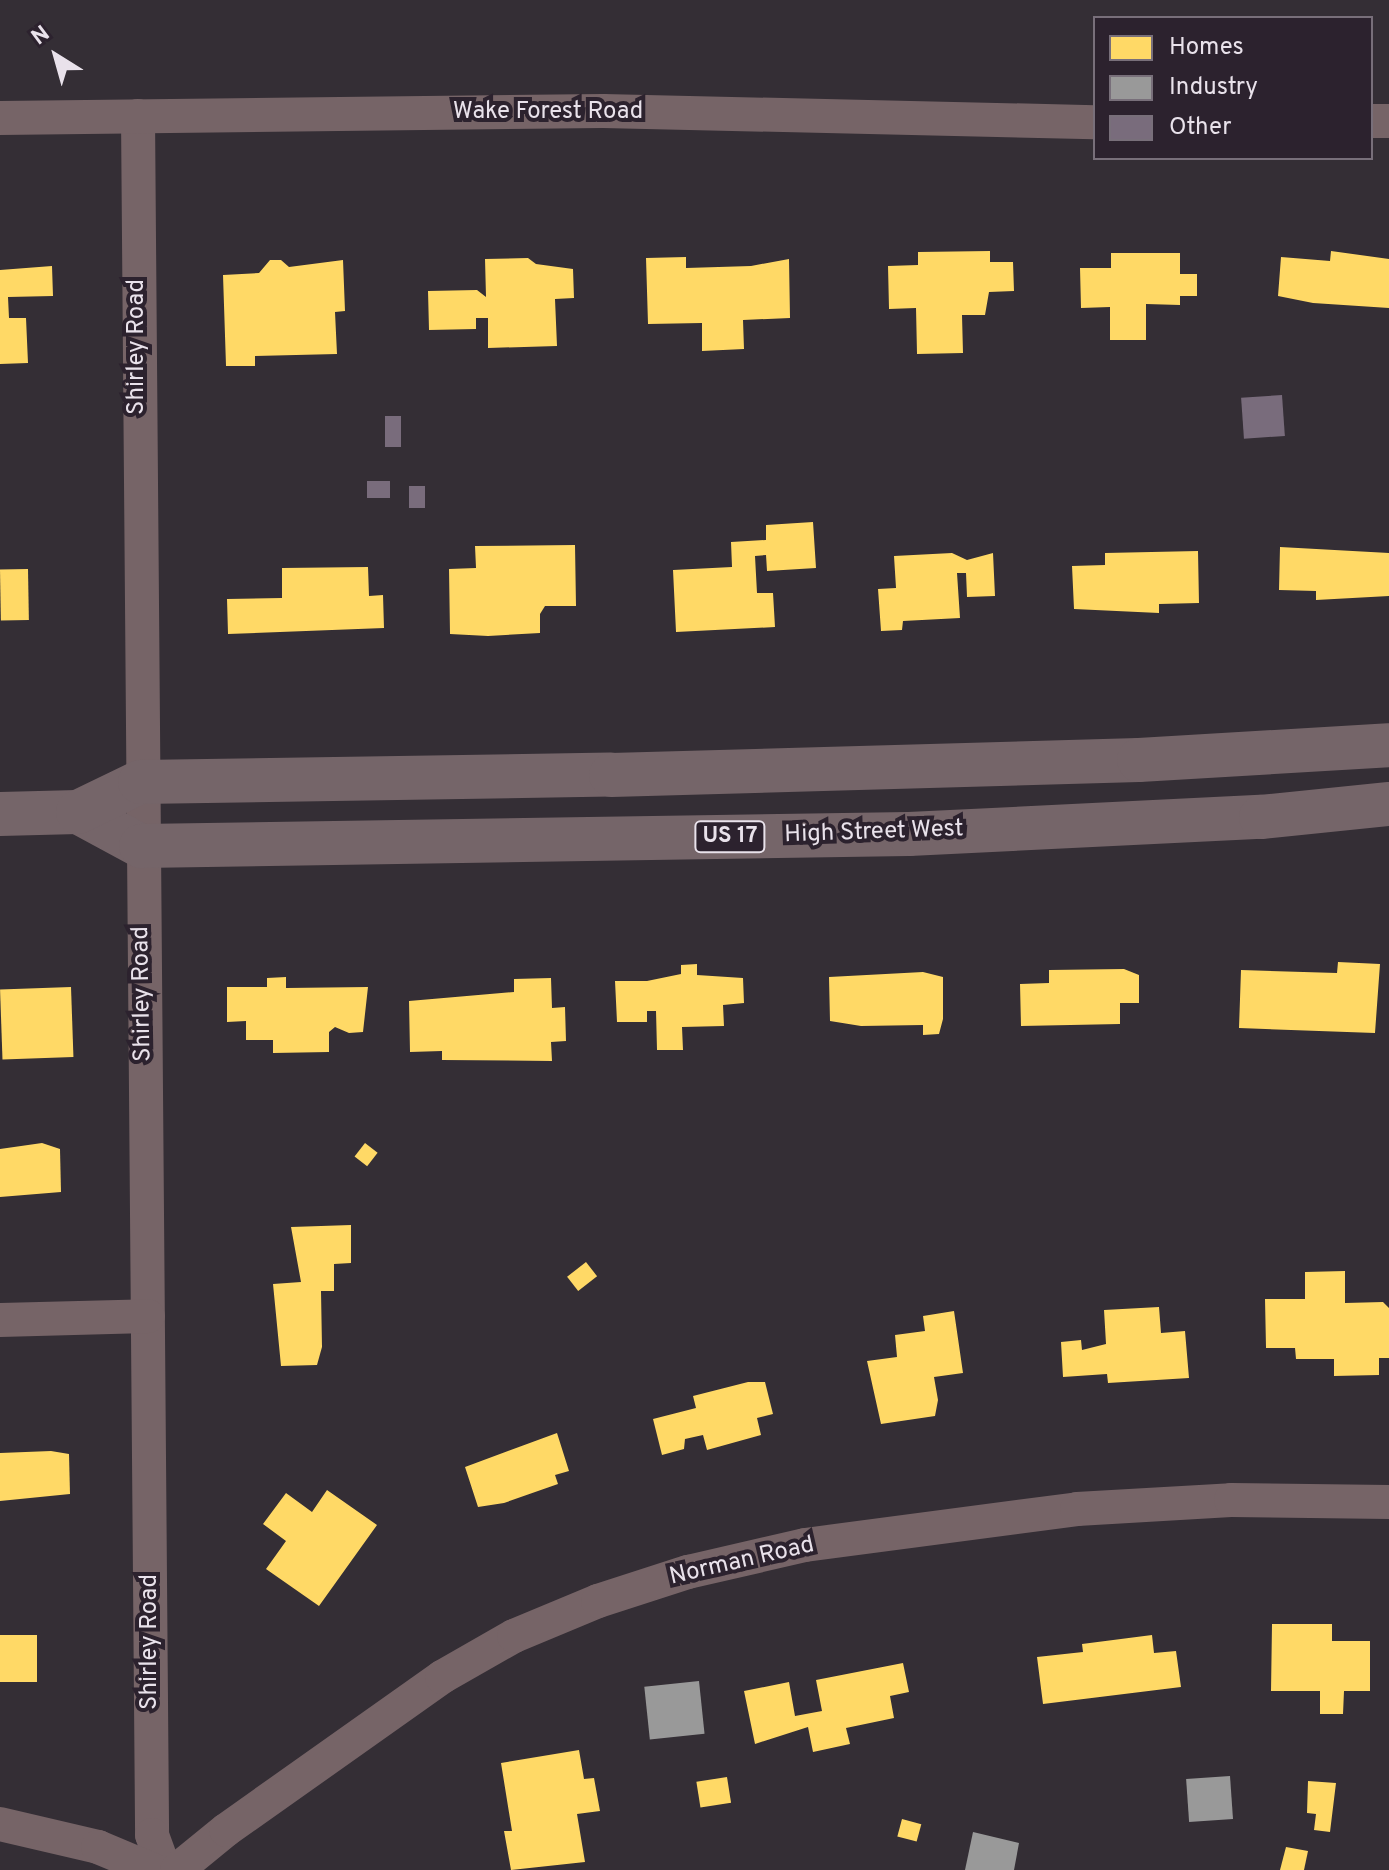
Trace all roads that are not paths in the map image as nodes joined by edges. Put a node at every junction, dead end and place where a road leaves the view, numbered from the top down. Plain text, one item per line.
1 (138, 116) junction
2 (0, 118) edge
3 (1093, 122) edge
4 (1389, 745) edge
5 (140, 782) junction
6 (1389, 804) edge
7 (78, 812) junction
8 (0, 814) edge
9 (141, 846) junction
10 (148, 1316) junction
11 (0, 1320) edge
12 (1389, 1502) edge
13 (0, 1824) edge
14 (153, 1870) edge
15 (165, 1870) edge
16 (177, 1870) edge

1 - 2 street, Wake Forest Road
1 - 3 street, Wake Forest Road
1 - 5 street, Shirley Road
4 - 5 main road, High Street West / US 17
5 - 7 main road, High Street West / US 17
5 - 9 street, Shirley Road
6 - 9 main road, High Street West / US 17
7 - 8 main road, High Street West / US 17
7 - 9 main road, High Street West / US 17
9 - 10 street, Shirley Road
10 - 11 street
10 - 15 street, Shirley Road
12 - 16 street, Norman Road
13 - 14 street

